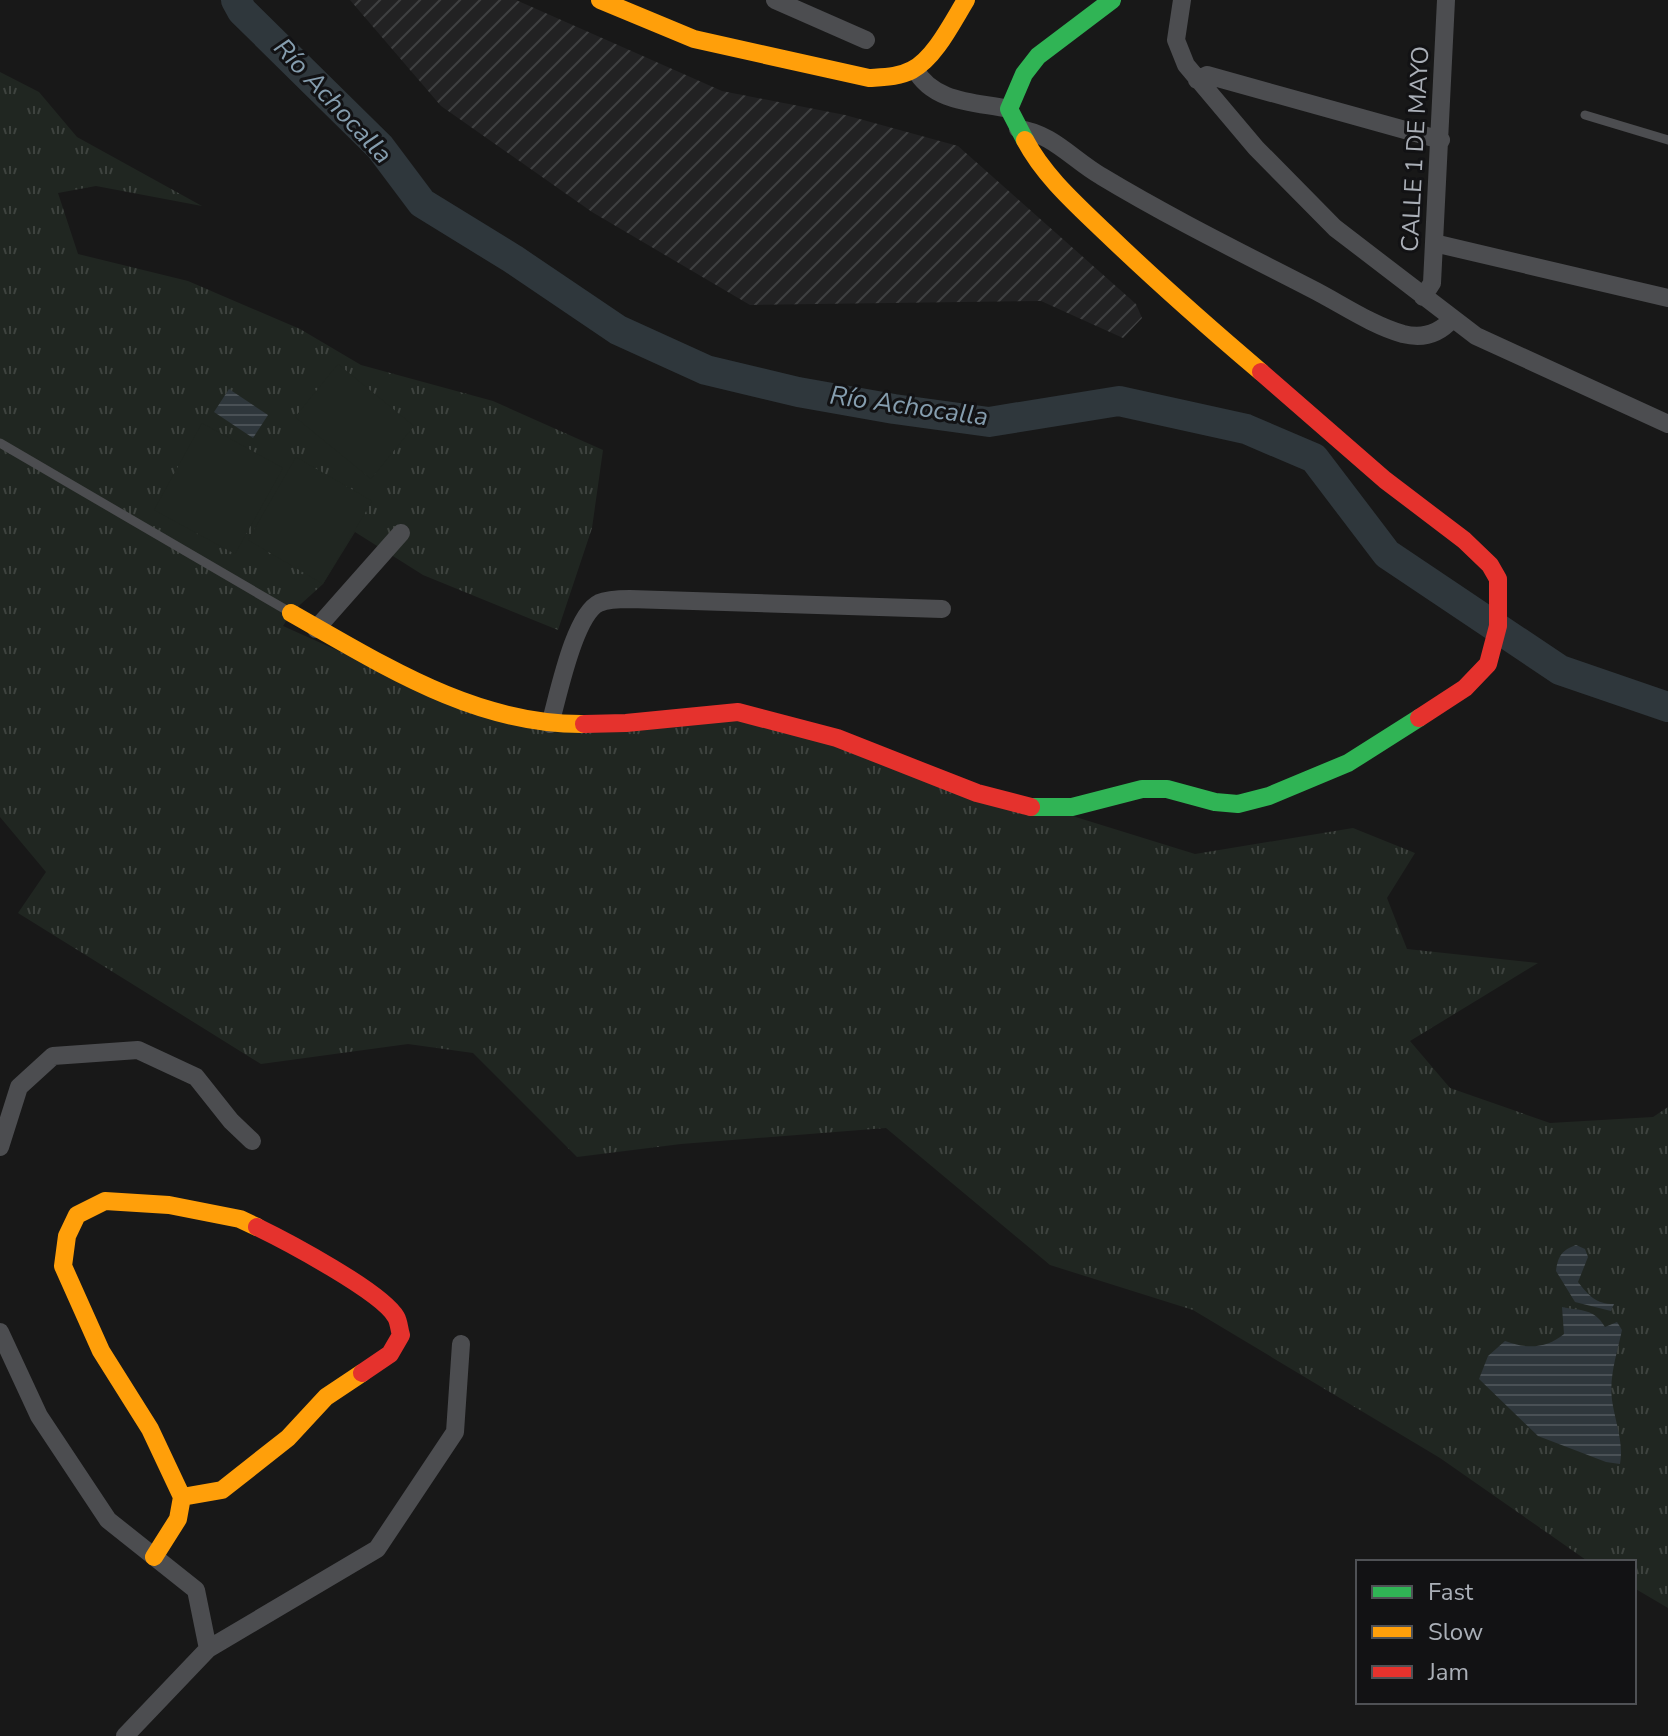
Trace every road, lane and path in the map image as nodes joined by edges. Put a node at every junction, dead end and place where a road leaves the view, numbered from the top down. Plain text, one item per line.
1 (600, 0) edge
2 (966, 0) edge
3 (1112, 0) edge
4 (1182, 0) edge
5 (1446, 0) edge
6 (782, 2) edge
7 (866, 40) dead end
8 (915, 69) junction
9 (1197, 80) junction
10 (1009, 109) junction
11 (1585, 115) dead end
12 (1018, 129) junction
13 (1441, 140) junction
14 (1668, 140) edge
15 (1434, 243) junction
16 (1423, 297) junction
17 (1668, 298) edge
18 (1452, 319) junction
19 (1668, 424) edge
20 (0, 443) edge
21 (401, 533) dead end
22 (942, 609) dead end
23 (291, 613) joint
24 (316, 629) junction
25 (550, 724) junction
26 (252, 1141) dead end
27 (0, 1147) edge
28 (0, 1332) edge
29 (461, 1344) dead end
30 (182, 1497) junction
31 (154, 1557) junction
32 (208, 1649) junction
33 (125, 1736) edge

1 - 8 street
2 - 8 street
3 - 10 street
4 - 9 street
5 - 13 street, CALLE 1 DE MAYO
6 - 7 street
8 - 10 street
9 - 13 street
9 - 16 street
10 - 12 street
11 - 14 lane
12 - 18 street
12 - 25 street
13 - 15 street, CALLE 1 DE MAYO
15 - 16 street, CALLE 1 DE MAYO
15 - 17 street
16 - 18 street
18 - 19 street
20 - 23 lane
21 - 24 street
22 - 25 street
23 - 24 street
24 - 25 street
26 - 27 street
28 - 31 street
29 - 32 street
30 - 30 street
30 - 31 street
31 - 32 street
32 - 33 street

